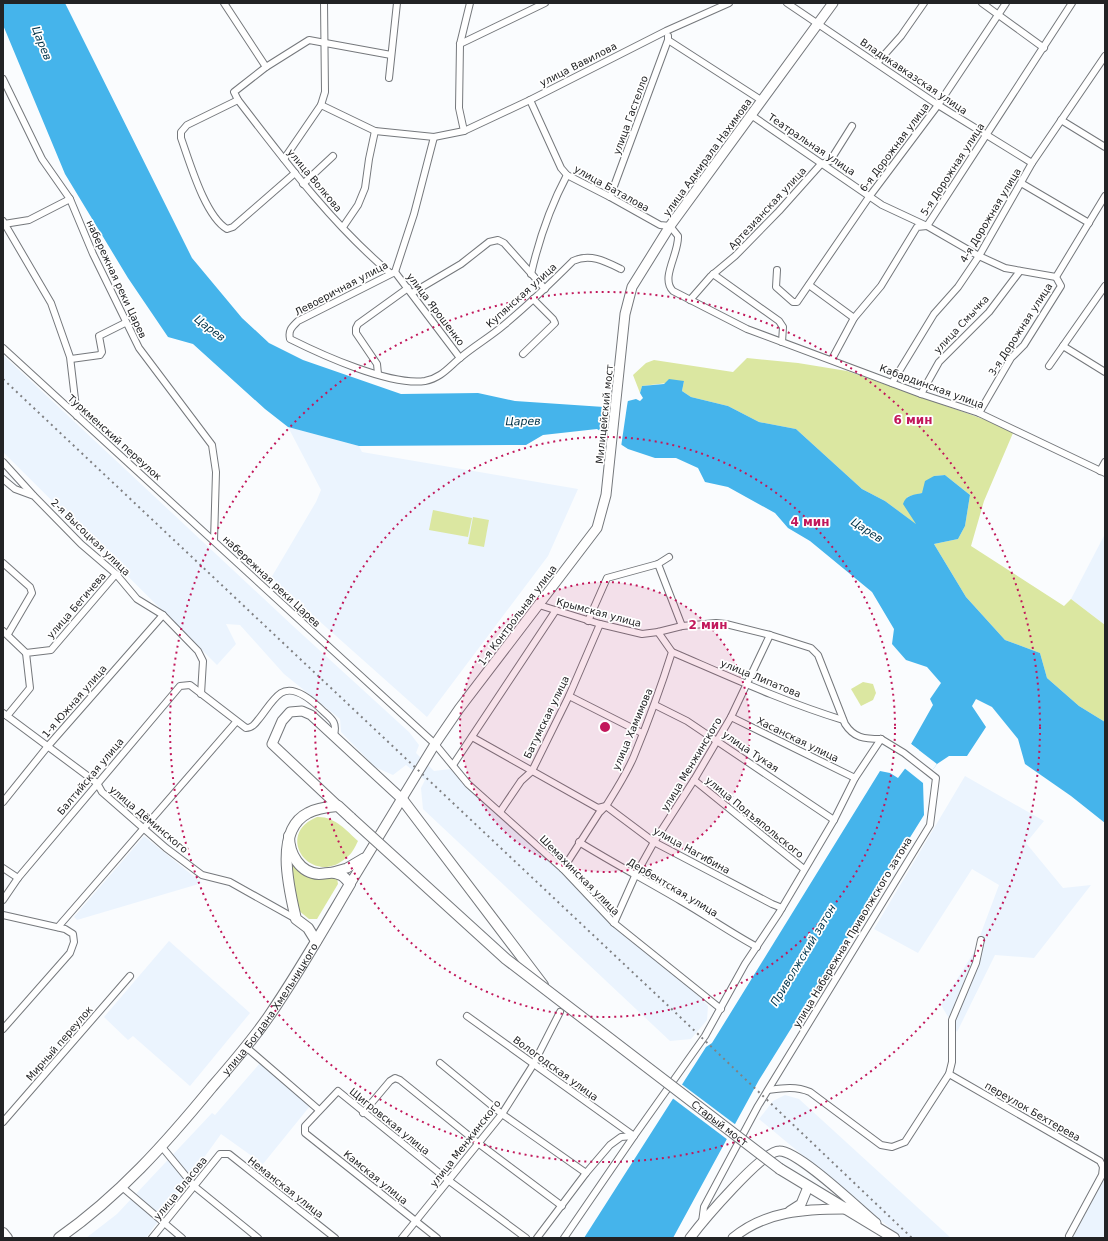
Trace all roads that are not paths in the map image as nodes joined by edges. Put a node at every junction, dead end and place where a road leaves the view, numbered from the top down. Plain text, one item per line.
1 (224, 3) edge
2 (397, 3) edge
3 (470, 3) edge
4 (545, 3) edge
5 (729, 3) edge
6 (787, 3) edge
7 (833, 3) edge
8 (924, 3) edge
9 (982, 3) edge
10 (1006, 3) edge
11 (1072, 3) edge
12 (323, 5) edge
13 (998, 15) junction
14 (819, 24) junction
15 (666, 31) junction
16 (668, 40) junction
17 (323, 42) junction
18 (460, 44) junction
19 (1044, 48) junction
20 (391, 55) junction
21 (1105, 56) edge
22 (877, 63) junction
23 (266, 67) junction
24 (389, 78) dead end
25 (3, 79) edge
26 (238, 100) junction
27 (530, 100) junction
28 (761, 100) junction
29 (938, 105) junction
30 (321, 106) junction
31 (751, 115) junction
32 (1062, 120) junction
33 (852, 126) dead end
34 (375, 131) junction
35 (464, 131) junction
36 (985, 135) junction
37 (434, 137) junction
38 (1105, 147) edge
39 (333, 156) dead end
40 (284, 159) junction
41 (1032, 163) junction
42 (821, 164) junction
43 (296, 173) junction
44 (567, 175) junction
45 (1021, 183) junction
46 (303, 184) junction
47 (1105, 196) edge
48 (610, 197) junction
49 (869, 197) junction
50 (70, 199) junction
51 (1102, 207) edge
52 (4, 223) edge
53 (1088, 223) junction
54 (670, 226) junction
55 (928, 226) junction
56 (342, 228) junction
57 (979, 256) junction
58 (621, 269) dead end
59 (777, 270) dead end
60 (1020, 271) junction
61 (393, 272) junction
62 (531, 274) junction
63 (713, 274) junction
64 (1056, 277) junction
65 (809, 285) junction
66 (1105, 286) edge
67 (545, 289) junction
68 (410, 291) junction
69 (533, 300) junction
70 (690, 300) junction
71 (854, 318) junction
72 (125, 323) junction
73 (624, 335) joint
74 (782, 342) junction
75 (1063, 346) junction
76 (3, 348) edge
77 (523, 354) dead end
78 (460, 358) junction
79 (71, 359) junction
80 (832, 359) junction
81 (1049, 366) dead end
82 (1105, 372) edge
83 (378, 374) junction
84 (443, 374) joint
85 (892, 383) junction
86 (921, 394) junction
87 (979, 413) junction
88 (77, 416) junction
89 (3, 462) edge
90 (1105, 462) edge
91 (1103, 472) edge
92 (3, 479) edge
93 (606, 495) joint
94 (34, 496) junction
95 (214, 541) junction
96 (669, 557) dead end
97 (3, 563) edge
98 (658, 564) junction
99 (116, 574) junction
100 (539, 605) junction
101 (556, 610) junction
102 (163, 615) junction
103 (588, 621) junction
104 (600, 624) junction
105 (682, 626) junction
106 (5, 632) edge
107 (658, 632) junction
108 (770, 635) junction
109 (672, 652) junction
110 (26, 654) junction
111 (745, 684) junction
112 (201, 694) junction
113 (569, 696) junction
114 (654, 705) junction
115 (5, 715) edge
116 (731, 717) junction
117 (843, 720) junction
118 (236, 722) junction
119 (642, 733) junction
120 (334, 735) junction
121 (472, 737) junction
122 (881, 739) junction
123 (718, 740) junction
124 (435, 744) junction
125 (48, 746) junction
126 (453, 765) junction
127 (532, 771) junction
128 (855, 778) junction
129 (694, 780) junction
130 (97, 783) junction
131 (402, 798) junction
132 (3, 802) edge
133 (338, 806) junction
134 (606, 806) junction
135 (500, 812) junction
136 (834, 820) junction
137 (145, 829) junction
138 (289, 836) junction
139 (579, 842) junction
140 (654, 842) junction
141 (367, 856) junction
142 (3, 868) edge
143 (563, 869) junction
144 (804, 869) junction
145 (333, 872) junction
146 (635, 876) junction
147 (18, 878) junction
148 (350, 884) junction
149 (3, 900) edge
150 (782, 908) junction
151 (3, 915) edge
152 (296, 919) junction
153 (614, 923) junction
154 (58, 927) junction
155 (981, 940) dead end
156 (316, 941) junction
157 (757, 947) junction
158 (130, 976) dead end
159 (553, 997) junction
160 (721, 1009) junction
161 (560, 1012) dead end
162 (467, 1016) dead end
163 (3, 1029) edge
164 (246, 1047) junction
165 (440, 1063) dead end
166 (533, 1065) junction
167 (949, 1074) junction
168 (769, 1090) junction
169 (319, 1110) junction
170 (363, 1114) junction
171 (502, 1114) junction
172 (3, 1122) edge
173 (634, 1136) junction
174 (478, 1143) junction
175 (162, 1147) junction
176 (224, 1153) joint
177 (586, 1173) junction
178 (448, 1180) junction
179 (194, 1186) junction
180 (122, 1187) junction
181 (808, 1187) junction
182 (848, 1205) junction
183 (562, 1206) junction
184 (787, 1212) junction
185 (416, 1222) junction
186 (702, 1222) junction
187 (164, 1223) junction
188 (3, 1233) edge
189 (1069, 1236) dead end
190 (7, 1238) edge
191 (59, 1238) edge
192 (152, 1238) edge
193 (182, 1238) edge
194 (258, 1238) edge
195 (335, 1238) edge
196 (402, 1238) edge
197 (437, 1238) edge
198 (526, 1238) edge
199 (537, 1238) edge
200 (564, 1238) edge
201 (690, 1238) edge
202 (733, 1238) edge
203 (894, 1238) edge

1 - 23 street
2 - 20 street
3 - 18 street
4 - 18 street
5 - 15 street, улица Вавилова
6 - 14 street, Владикавказская улица
7 - 14 main road, улица Адмирала Нахимова
8 - 22 street
9 - 13 street
10 - 13 street, 6-я Дорожная улица
11 - 19 street, 5-я Дорожная улица
12 - 17 street
13 - 19 street
13 - 29 street, 6-я Дорожная улица
14 - 22 street, Владикавказская улица
14 - 28 main road, улица Адмирала Нахимова
15 - 16 street
15 - 27 street, улица Вавилова
16 - 28 street
16 - 48 street, улица Гастелло
17 - 20 street
17 - 23 street
17 - 30 street
18 - 35 street
19 - 36 street, 5-я Дорожная улица
20 - 24 street
21 - 32 street, 4-я Дорожная улица
22 - 29 street, Владикавказская улица
23 - 26 street, улица Волкова
25 - 50 street, набережная реки Царев
26 - 40 street, улица Волкова
26 - 43 street
27 - 35 street, улица Вавилова
27 - 44 street, улица Баталова
28 - 31 main road, улица Адмирала Нахимова
29 - 36 street, Владикавказская улица
29 - 49 street, 6-я Дорожная улица
30 - 34 street, улица Вавилова
30 - 40 street
31 - 42 street, Театральная улица
31 - 54 main road, улица Адмирала Нахимова
32 - 38 street
32 - 41 street, 4-я Дорожная улица
33 - 42 street, Артезианская улица
34 - 37 street, улица Вавилова
34 - 56 street
35 - 37 street, улица Вавилова
36 - 41 street, Владикавказская улица
36 - 55 street, 5-я Дорожная улица
37 - 61 street, Левоеричная улица
39 - 46 street
40 - 43 street, улица Волкова
41 - 45 street, 4-я Дорожная улица
42 - 49 street, Театральная улица
42 - 63 street, Артезианская улица
43 - 46 street, улица Волкова
44 - 48 street, улица Баталова
44 - 62 street
45 - 53 street
45 - 57 street, 4-я Дорожная улица
46 - 56 street, улица Волкова
47 - 51 street, 3-я Дорожная улица
48 - 54 street, улица Баталова
49 - 55 street, Театральная улица
49 - 65 street, 6-я Дорожная улица
50 - 52 street
50 - 72 street, набережная реки Царев
51 - 53 street, 3-я Дорожная улица
52 - 79 street
53 - 64 street, 3-я Дорожная улица
54 - 70 street
54 - 73 main road, улица Адмирала Нахимова
55 - 57 street, Театральная улица
55 - 71 street, 5-я Дорожная улица
56 - 61 street, улица Волкова
57 - 60 street, Театральная улица
57 - 85 street, 4-я Дорожная улица
58 - 67 street, Купянская улица
59 - 65 street, 6-я Дорожная улица
60 - 64 street, Театральная улица
60 - 86 street, улица Смычка
61 - 68 street, улица Ярошенко
61 - 83 street, Левоеричная улица
62 - 67 street
62 - 68 street
63 - 70 street, Артезианская улица
63 - 74 street
64 - 87 street, 3-я Дорожная улица
65 - 71 street
66 - 75 street
67 - 69 street, Купянская улица
68 - 78 street, улица Ярошенко
68 - 83 street
69 - 77 street
69 - 78 street, Купянская улица
70 - 74 street, Кабардинская улица
71 - 80 street, 5-я Дорожная улица
72 - 79 street
72 - 95 street, набережная реки Царев
73 - 93 main road, Милицейский мост
74 - 80 street, Кабардинская улица
75 - 81 street
75 - 82 street
76 - 88 street, Туркменский переулок
78 - 84 street, Купянская улица
79 - 88 street
80 - 85 street, Кабардинская улица
83 - 84 street, Левоеричная улица
85 - 86 street, Кабардинская улица
86 - 87 street, Кабардинская улица
87 - 91 street, Кабардинская улица
88 - 95 street, Туркменский переулок
89 - 94 street
90 - 91 street
92 - 94 street, 2-я Высоцкая улица
93 - 100 main road, 1-я Контрольная улица
94 - 99 street, 2-я Высоцкая улица
95 - 124 street, набережная реки Царев
96 - 98 street
97 - 106 street
98 - 103 street
98 - 105 street
99 - 102 street, 2-я Высоцкая улица
99 - 110 street, улица Бегичева
100 - 101 street, Крымская улица
100 - 124 main road, 1-я Контрольная улица
101 - 103 street, Крымская улица
101 - 121 street
102 - 112 street, 2-я Высоцкая улица
102 - 125 street, 1-я Южная улица
103 - 104 street, Крымская улица
104 - 107 street, Крымская улица
104 - 113 street, Батумская улица
105 - 107 street, Крымская улица
105 - 108 street, Крымская улица
106 - 110 street
107 - 109 street
108 - 111 street, улица Менжинского
108 - 117 street, Крымская улица
109 - 111 street, улица Липатова
109 - 114 street, улица Хамимова
110 - 115 street
111 - 116 street, улица Менжинского
111 - 117 street, улица Липатова
112 - 118 street
112 - 130 street, Балтийская улица
113 - 119 street
113 - 127 street, Батумская улица
114 - 119 street, улица Хамимова
114 - 123 street, улица Тукая
115 - 125 street, улица Дёминского
116 - 123 street, улица Менжинского
116 - 128 street, Хасанская улица
117 - 122 street, Крымская улица
118 - 120 street
118 - 137 street
119 - 134 street, улица Хамимова
120 - 131 main road
120 - 133 main road
121 - 126 street
121 - 127 street, улица Нагибина
122 - 128 street
122 - 168 street, улица Набережная Приволжского затона
123 - 129 street, улица Менжинского
123 - 136 street, улица Тукая
124 - 126 street, Шемахинская улица
124 - 131 main road, улица Богдана Хмельницкого
125 - 130 street, улица Дёминского
125 - 132 street, 1-я Южная улица
126 - 135 street, Шемахинская улица
127 - 134 street, улица Нагибина
127 - 135 street, Батумская улица
128 - 136 street
129 - 140 street, улица Менжинского
129 - 144 street, улица Подъяпольского
130 - 137 street, улица Дёминского
130 - 147 street, Балтийская улица
131 - 141 main road, улица Богдана Хмельницкого
131 - 159 main road, bridge
133 - 138 main road
133 - 159 main road, bridge
134 - 139 street, улица Хамимова
134 - 140 street, улица Нагибина
135 - 143 street, Шемахинская улица
136 - 144 street
137 - 152 street, улица Дёминского
137 - 154 street
138 - 145 main road
138 - 152 main road
139 - 143 street, улица Хамимова
139 - 146 street, Дербентская улица
140 - 146 street, улица Менжинского
140 - 150 street, улица Нагибина
141 - 145 main road
141 - 148 main road, улица Богдана Хмельницкого
142 - 147 street
143 - 153 street, Шемахинская улица
144 - 150 street
145 - 148 main road
146 - 153 street, улица Менжинского
146 - 157 street, Дербентская улица
147 - 149 street, Балтийская улица
148 - 156 main road, улица Богдана Хмельницкого
150 - 157 street
151 - 154 street
152 - 156 main road
153 - 160 street, Шемахинская улица
154 - 163 street
155 - 167 street
156 - 164 main road, улица Богдана Хмельницкого
157 - 160 street
158 - 172 street, Мирный переулок
159 - 181 main road, Старый мост, bridge
160 - 173 street
161 - 166 street, улица Менжинского
162 - 166 street, Вологодская улица
164 - 169 street
164 - 175 main road, улица Богдана Хмельницкого
165 - 171 street
166 - 171 street, улица Менжинского
166 - 173 street, Вологодская улица
167 - 168 street
167 - 189 street, переулок Бехтерева
168 - 186 street, улица Набережная Приволжского затона
169 - 170 street, Щигровская улица
169 - 185 street, Камская улица
170 - 174 street
170 - 178 street, Щигровская улица
171 - 174 street, улица Менжинского
171 - 177 street
173 - 177 street
173 - 200 street
174 - 178 street, улица Менжинского
174 - 183 street
175 - 179 street
175 - 180 main road, улица Богдана Хмельницкого
176 - 179 street, улица Власова
176 - 195 street, Неманская улица
177 - 183 street
178 - 185 street, улица Менжинского
178 - 198 street, Щигровская улица
179 - 187 street, улица Власова
179 - 194 street
180 - 187 street
180 - 191 main road, улица Богдана Хмельницкого
181 - 182 main road, Старый мост
181 - 184 main road
182 - 184 main road
182 - 186 main road
182 - 203 main road, Старый мост
183 - 199 street
184 - 202 main road
185 - 196 street, улица Менжинского
185 - 197 street, Камская улица
186 - 201 main road
187 - 192 street, улица Власова
187 - 193 street
188 - 190 main road

